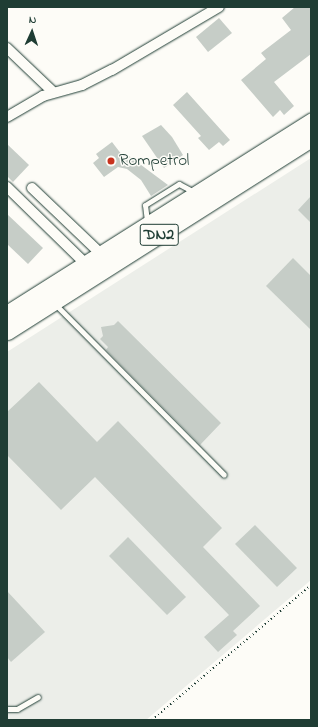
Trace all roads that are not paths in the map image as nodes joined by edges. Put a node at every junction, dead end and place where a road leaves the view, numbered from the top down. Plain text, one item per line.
1 (219, 7) edge
2 (7, 48) edge
3 (53, 92) junction
4 (7, 117) edge
5 (311, 122) edge
6 (311, 138) edge
7 (7, 187) edge
8 (32, 188) dead end
9 (101, 254) junction
10 (86, 264) junction
11 (53, 302) junction
12 (7, 314) edge
13 (7, 331) edge
14 (224, 475) dead end
15 (38, 697) dead end
16 (7, 709) edge

1 - 3 street
2 - 3 street
3 - 4 street
5 - 9 highway, DN2
6 - 11 highway, DN2
7 - 10 street
8 - 9 street
9 - 10 highway, DN2
10 - 12 highway, DN2
11 - 13 highway, DN2
11 - 14 lane
15 - 16 lane

